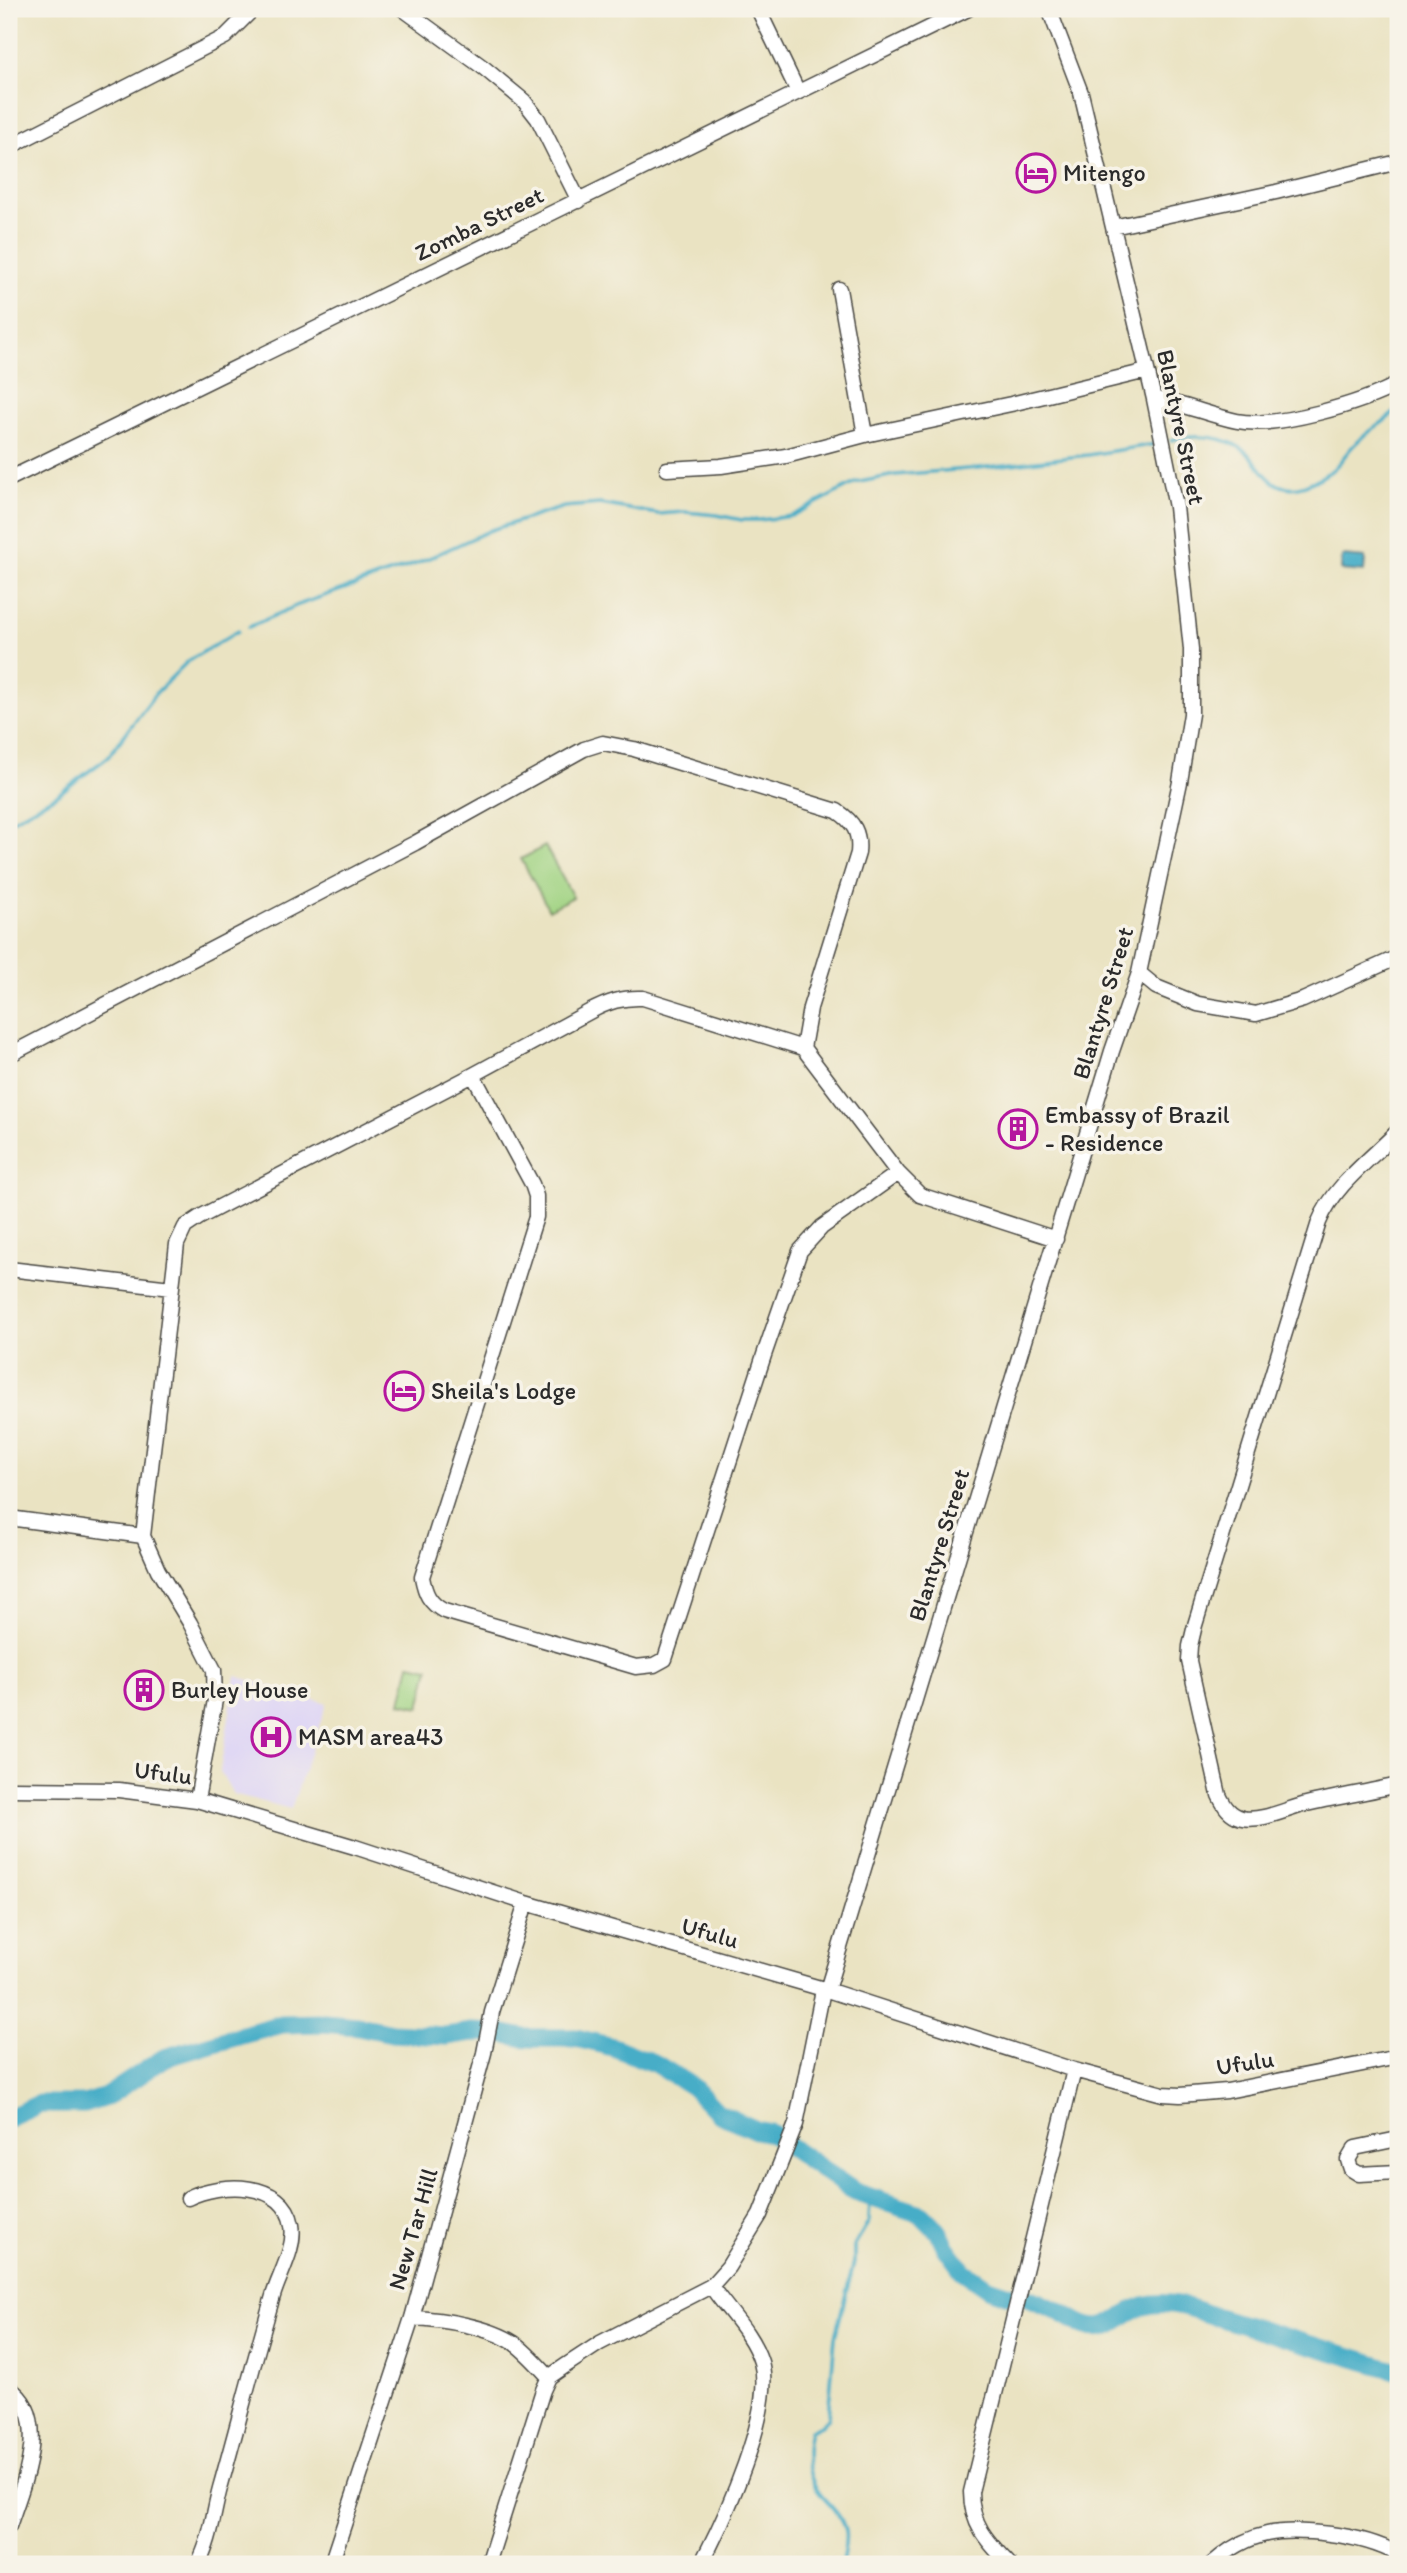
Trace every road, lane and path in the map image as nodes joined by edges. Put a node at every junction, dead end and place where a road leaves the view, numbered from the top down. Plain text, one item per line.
1 (253, 9) edge
2 (403, 9) edge
3 (758, 9) edge
4 (968, 9) edge
5 (1049, 9) edge
6 (798, 92) junction
7 (9, 147) edge
8 (1398, 162) edge
9 (579, 201) junction
10 (1113, 227) junction
11 (839, 289) dead end
12 (1147, 371) junction
13 (1398, 384) edge
14 (1153, 399) junction
15 (865, 435) junction
16 (667, 469) dead end
17 (9, 479) edge
18 (1398, 957) edge
19 (1139, 973) junction
20 (803, 1048) junction
21 (9, 1055) edge
22 (473, 1075) junction
23 (1398, 1131) edge
24 (898, 1173) junction
25 (1056, 1239) junction
26 (9, 1269) edge
27 (171, 1287) junction
28 (9, 1518) edge
29 (143, 1536) junction
30 (1398, 1785) edge
31 (9, 1789) edge
32 (197, 1800) junction
33 (526, 1903) junction
34 (825, 1990) junction
35 (1398, 2057) edge
36 (1074, 2070) junction
37 (1398, 2139) edge
38 (1398, 2172) edge
39 (188, 2198) dead end
40 (711, 2286) junction
41 (412, 2318) junction
42 (549, 2377) junction
43 (9, 2388) edge
44 (9, 2526) edge
45 (1398, 2554) edge
46 (198, 2564) edge
47 (331, 2564) edge
48 (488, 2564) edge
49 (701, 2564) edge
50 (1009, 2564) edge
51 (1212, 2564) edge

1 - 7 street
2 - 9 street
3 - 6 street
4 - 6 street, Zomba Street
5 - 10 street, Blantyre Street
6 - 9 street, Zomba Street
8 - 10 street
9 - 17 street, Zomba Street
10 - 12 street, Blantyre Street
11 - 15 street
12 - 14 street, Blantyre Street
12 - 15 street
13 - 14 street
14 - 19 street, Blantyre Street
15 - 16 street
18 - 19 street
19 - 25 street, Blantyre Street
20 - 21 street
20 - 22 street
20 - 24 street
22 - 24 street
22 - 27 street
23 - 30 street
24 - 25 street
25 - 34 street, Blantyre Street
26 - 27 street
27 - 29 street
28 - 29 street
29 - 32 street
31 - 32 street, Ufulu
32 - 33 street, Ufulu
33 - 34 street, Ufulu
33 - 41 street, New Tar Hill
34 - 36 street, Ufulu
34 - 40 street, Blantyre Street
35 - 36 street, Ufulu
36 - 50 street
37 - 38 street
39 - 46 street
40 - 42 street
40 - 49 street
41 - 42 street
41 - 47 street, New Tar Hill
42 - 48 street
43 - 44 street
45 - 51 street

